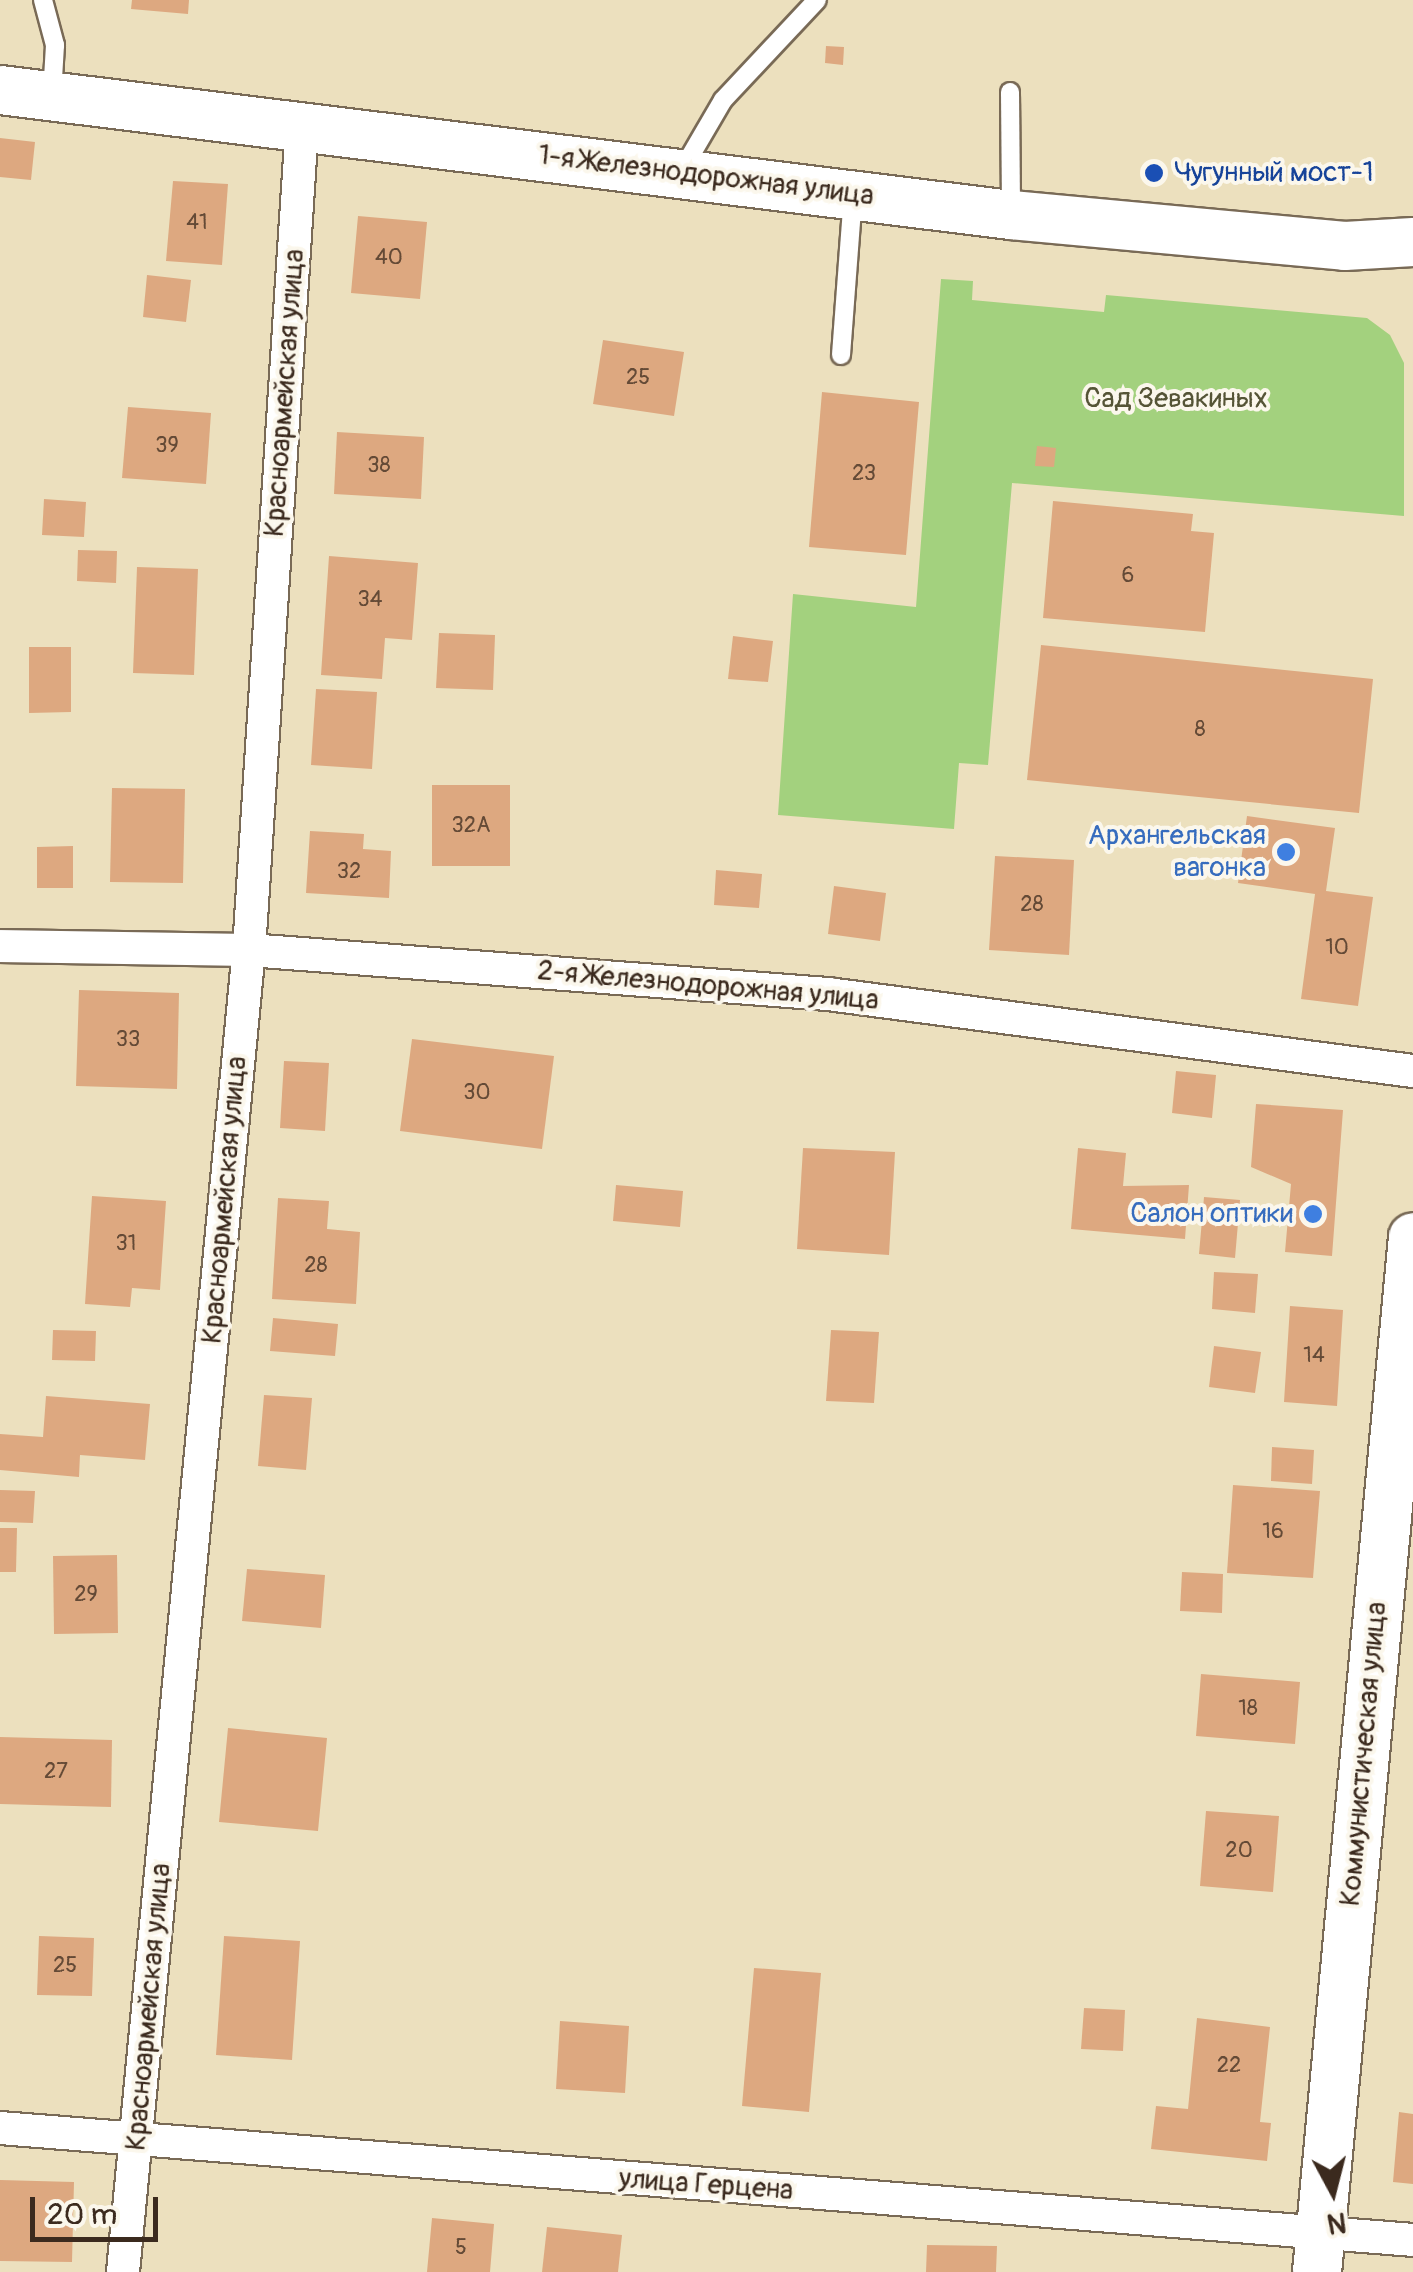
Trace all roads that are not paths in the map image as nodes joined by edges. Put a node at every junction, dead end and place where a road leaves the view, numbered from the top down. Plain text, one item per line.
1 (42, 0) edge
2 (817, 0) edge
3 (0, 90) edge
4 (1010, 92) dead end
5 (52, 96) junction
6 (302, 127) junction
7 (680, 172) junction
8 (853, 194) junction
9 (1011, 215) junction
10 (1413, 242) edge
11 (841, 355) dead end
12 (0, 946) edge
13 (248, 950) junction
14 (1413, 1072) edge
15 (1411, 1262) edge
16 (0, 2128) edge
17 (137, 2140) junction
18 (1413, 2240) edge
19 (1319, 2252) edge
20 (122, 2272) edge

1 - 5 lane
2 - 7 lane
3 - 5 main road, 1-я Железнодорожная улица
4 - 9 lane
5 - 6 main road, 1-я Железнодорожная улица
6 - 7 main road, 1-я Железнодорожная улица
6 - 13 street, Красноармейская улица
7 - 8 main road, 1-я Железнодорожная улица
8 - 9 main road, 1-я Железнодорожная улица
8 - 11 lane
9 - 10 main road, 1-я Железнодорожная улица
12 - 13 street, 2-я Железнодорожная улица
13 - 14 street, 2-я Железнодорожная улица
13 - 17 street, Красноармейская улица
15 - 19 main road, Коммунистическая улица
16 - 17 street, улица Герцена
17 - 19 street, улица Герцена
17 - 20 street, Красноармейская улица
18 - 19 street, улица Герцена

